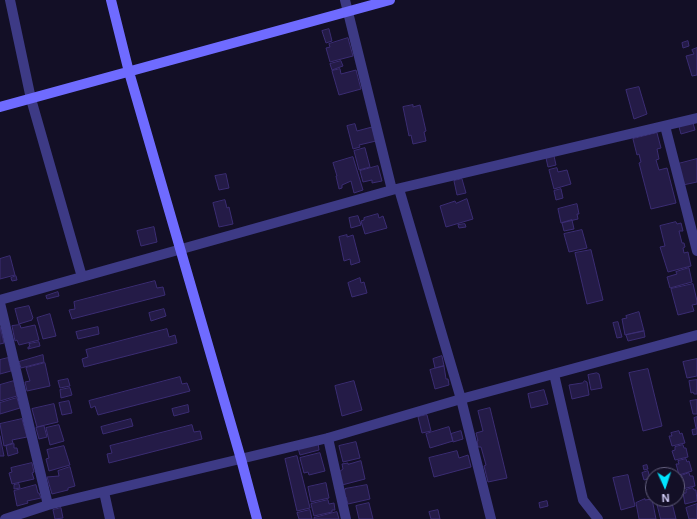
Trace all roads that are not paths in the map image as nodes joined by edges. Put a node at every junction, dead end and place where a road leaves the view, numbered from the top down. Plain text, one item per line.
1 (10, 0) edge
2 (111, 0) edge
3 (345, 0) edge
4 (390, 0) edge
5 (348, 12) junction
6 (129, 72) junction
7 (31, 98) junction
8 (0, 107) edge
9 (697, 118) edge
10 (665, 126) junction
11 (396, 189) junction
12 (180, 249) junction
13 (697, 251) edge
14 (82, 277) junction
15 (0, 300) edge
16 (0, 303) edge
17 (697, 335) edge
18 (554, 374) junction
19 (461, 399) junction
20 (328, 438) junction
21 (241, 459) junction
22 (104, 492) junction
23 (48, 505) junction
24 (6, 519) edge
25 (110, 519) edge
26 (257, 519) edge
27 (346, 519) edge
28 (491, 519) edge
29 (598, 519) edge

1 - 7 street
2 - 6 street
3 - 5 street
4 - 5 street
5 - 6 street
5 - 11 street
6 - 7 street
6 - 12 street
7 - 8 street
7 - 14 street
9 - 10 street
10 - 11 street
10 - 13 street
11 - 12 street
11 - 19 street
12 - 14 street
12 - 21 street
14 - 15 street
16 - 23 street
17 - 18 street
18 - 19 street
18 - 29 street
19 - 20 street
19 - 28 street
20 - 21 street
20 - 27 street
21 - 22 street
21 - 26 street
22 - 23 street
22 - 25 street
23 - 24 street

